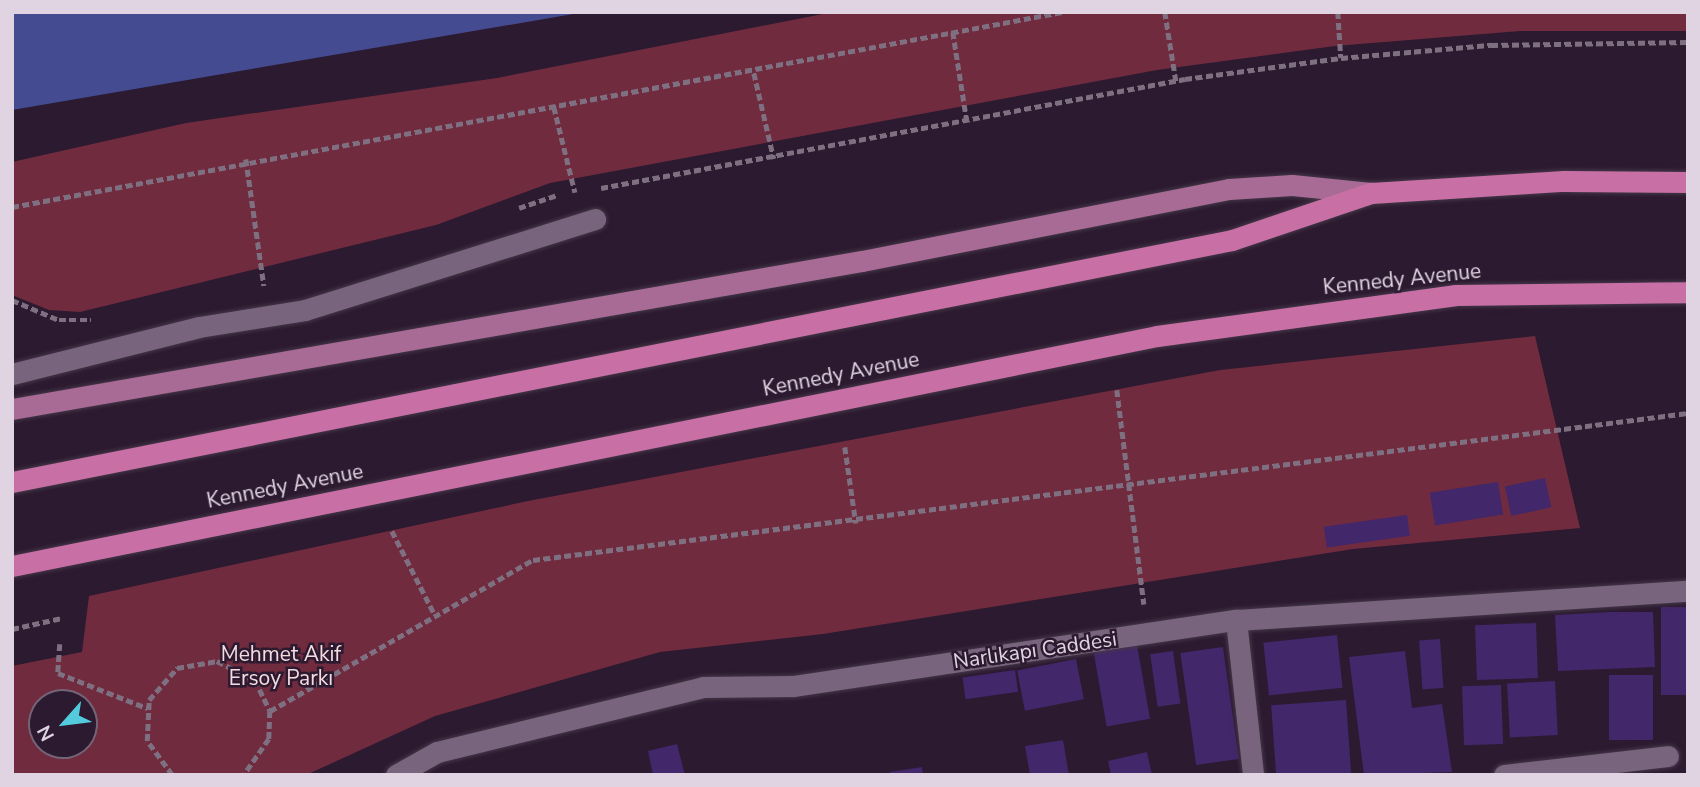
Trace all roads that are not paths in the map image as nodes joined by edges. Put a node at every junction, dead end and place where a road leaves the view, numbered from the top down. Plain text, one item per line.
1 (1688, 182) edge
2 (1371, 193) junction
3 (595, 219) dead end
4 (1688, 292) edge
5 (12, 374) edge
6 (12, 409) edge
7 (12, 482) edge
8 (12, 566) edge
9 (1688, 591) edge
10 (1236, 621) junction
11 (1668, 756) dead end
12 (396, 775) edge
13 (1253, 775) edge
14 (1504, 775) edge

1 - 2 highway
2 - 6 main road
2 - 7 highway
3 - 5 street
4 - 8 highway, Kennedy Avenue
9 - 10 street, Narlıkapı Caddesi
10 - 12 street, Narlıkapı Caddesi
10 - 13 street
11 - 14 street

